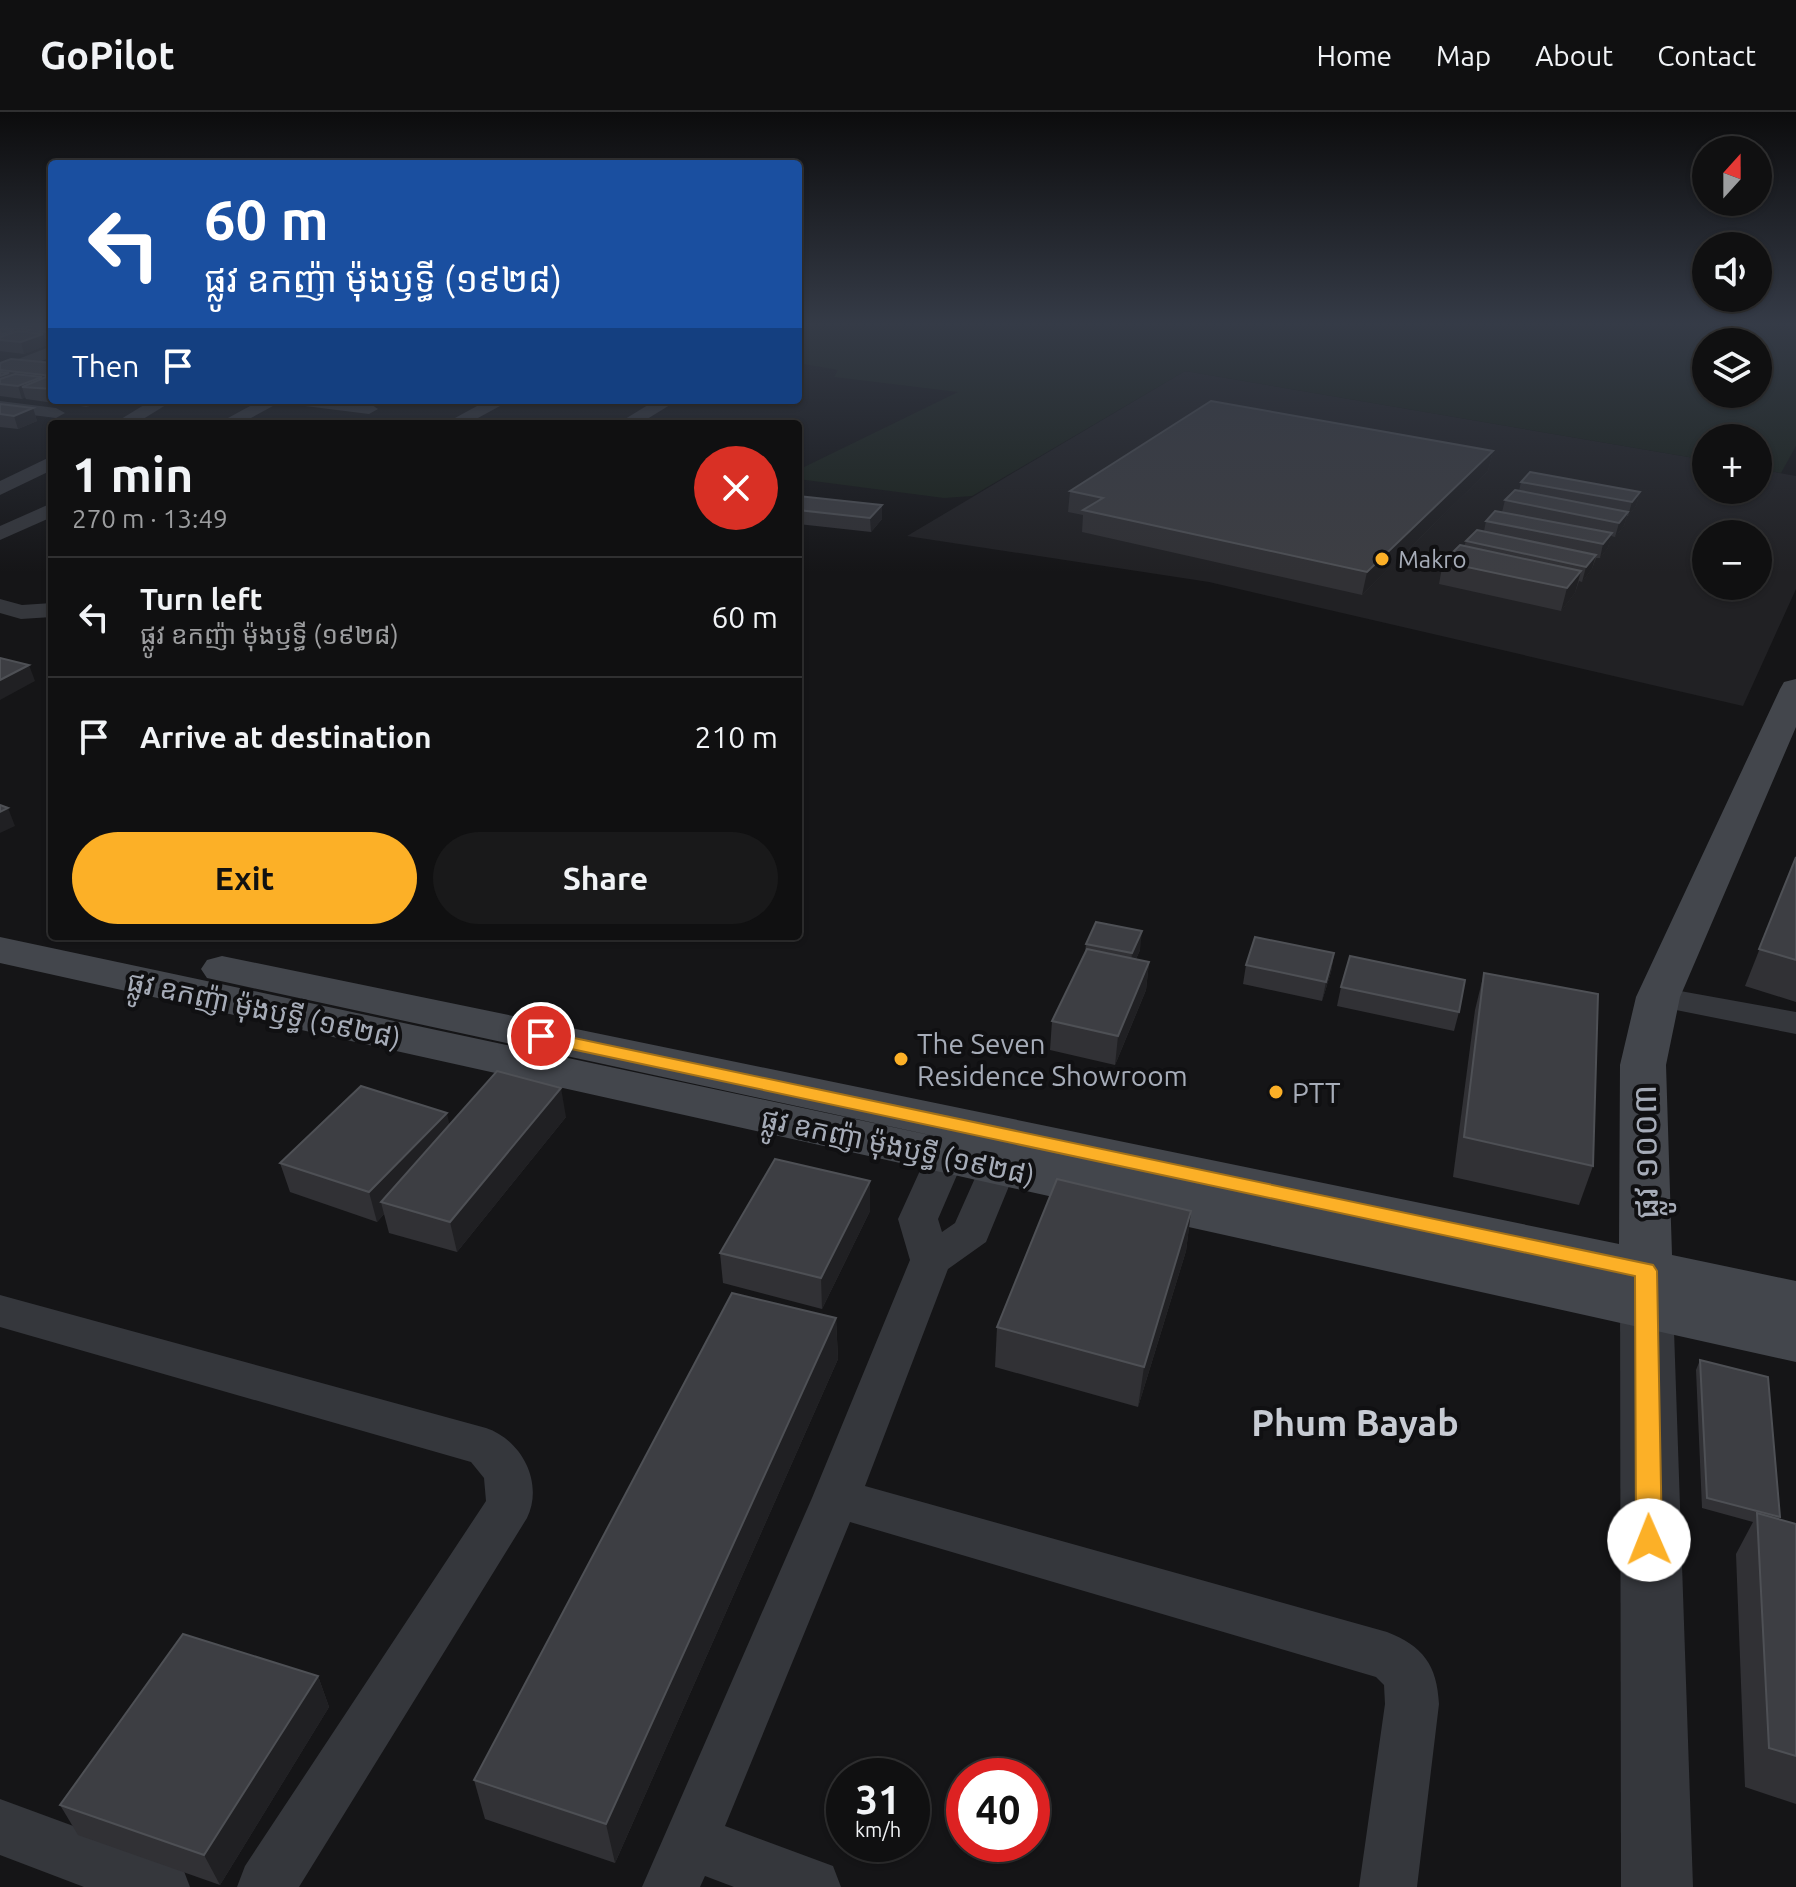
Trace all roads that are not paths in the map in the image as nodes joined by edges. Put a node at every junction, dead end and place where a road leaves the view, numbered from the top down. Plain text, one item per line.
1 (0, 406) edge
2 (155, 406) edge
3 (263, 406) edge
4 (344, 406) edge
5 (375, 406) edge
6 (490, 406) edge
7 (659, 406) edge
8 (369, 409) junction
9 (56, 413) dead end
10 (129, 420) edge
11 (234, 420) edge
12 (347, 420) edge
13 (461, 420) edge
14 (633, 420) edge
15 (48, 464) edge
16 (4, 484) edge
17 (48, 488) edge
18 (48, 511) edge
19 (0, 534) edge
20 (0, 606) edge
21 (48, 610) edge
22 (1796, 689) edge
23 (0, 920) edge
24 (48, 931) edge
25 (86, 940) edge
26 (0, 950) edge
27 (1658, 997) junction
28 (378, 1018) junction
29 (1796, 1023) edge
30 (953, 1141) junction
31 (1005, 1152) junction
32 (931, 1260) junction
33 (1646, 1289) junction
34 (1796, 1301) edge
35 (0, 1311) edge
36 (1796, 1340) edge
37 (836, 1498) junction
38 (0, 1827) edge
39 (680, 1864) edge
40 (161, 1887) edge
41 (266, 1887) edge
42 (812, 1887) edge
43 (1388, 1887) edge
44 (1657, 1887) edge

1 - 9 street
2 - 10 street
3 - 11 street
4 - 8 street
5 - 8 street
6 - 13 street
7 - 14 street
8 - 12 street
15 - 16 street
16 - 17 street
18 - 19 street
20 - 21 street
22 - 27 main road, ផ្លូវ ១០០៣
23 - 24 main road
25 - 28 main road, ផ្លូវ ឧកញ៉ា ម៉ុងឫទ្ធី (១៩២៨)
26 - 28 main road, ផ្លូវ ឧកញ៉ា ម៉ុងឫទ្ធី (១៩២៨)
27 - 29 street
27 - 33 main road, ផ្លូវ ១០០៣
28 - 30 main road, ផ្លូវ ឧកញ៉ា ម៉ុងឫទ្ធី (១៩២៨)
30 - 31 main road, ផ្លូវ ឧកញ៉ា ម៉ុងឫទ្ធី (១៩២៨)
30 - 32 street
31 - 32 street
31 - 33 main road, ផ្លូវ ឧកញ៉ា ម៉ុងឫទ្ធី (១៩២៨)
32 - 37 street
33 - 34 main road, ផ្លូវ ឧកញ៉ា ម៉ុងឫទ្ធី (១៩២៨)
33 - 36 main road, ផ្លូវ ឧកញ៉ា ម៉ុងឫទ្ធី (១៩២៨)
33 - 44 street, ផ្លូវ ១០០៣
35 - 41 street
37 - 39 street
37 - 43 street
38 - 40 street
39 - 42 street

